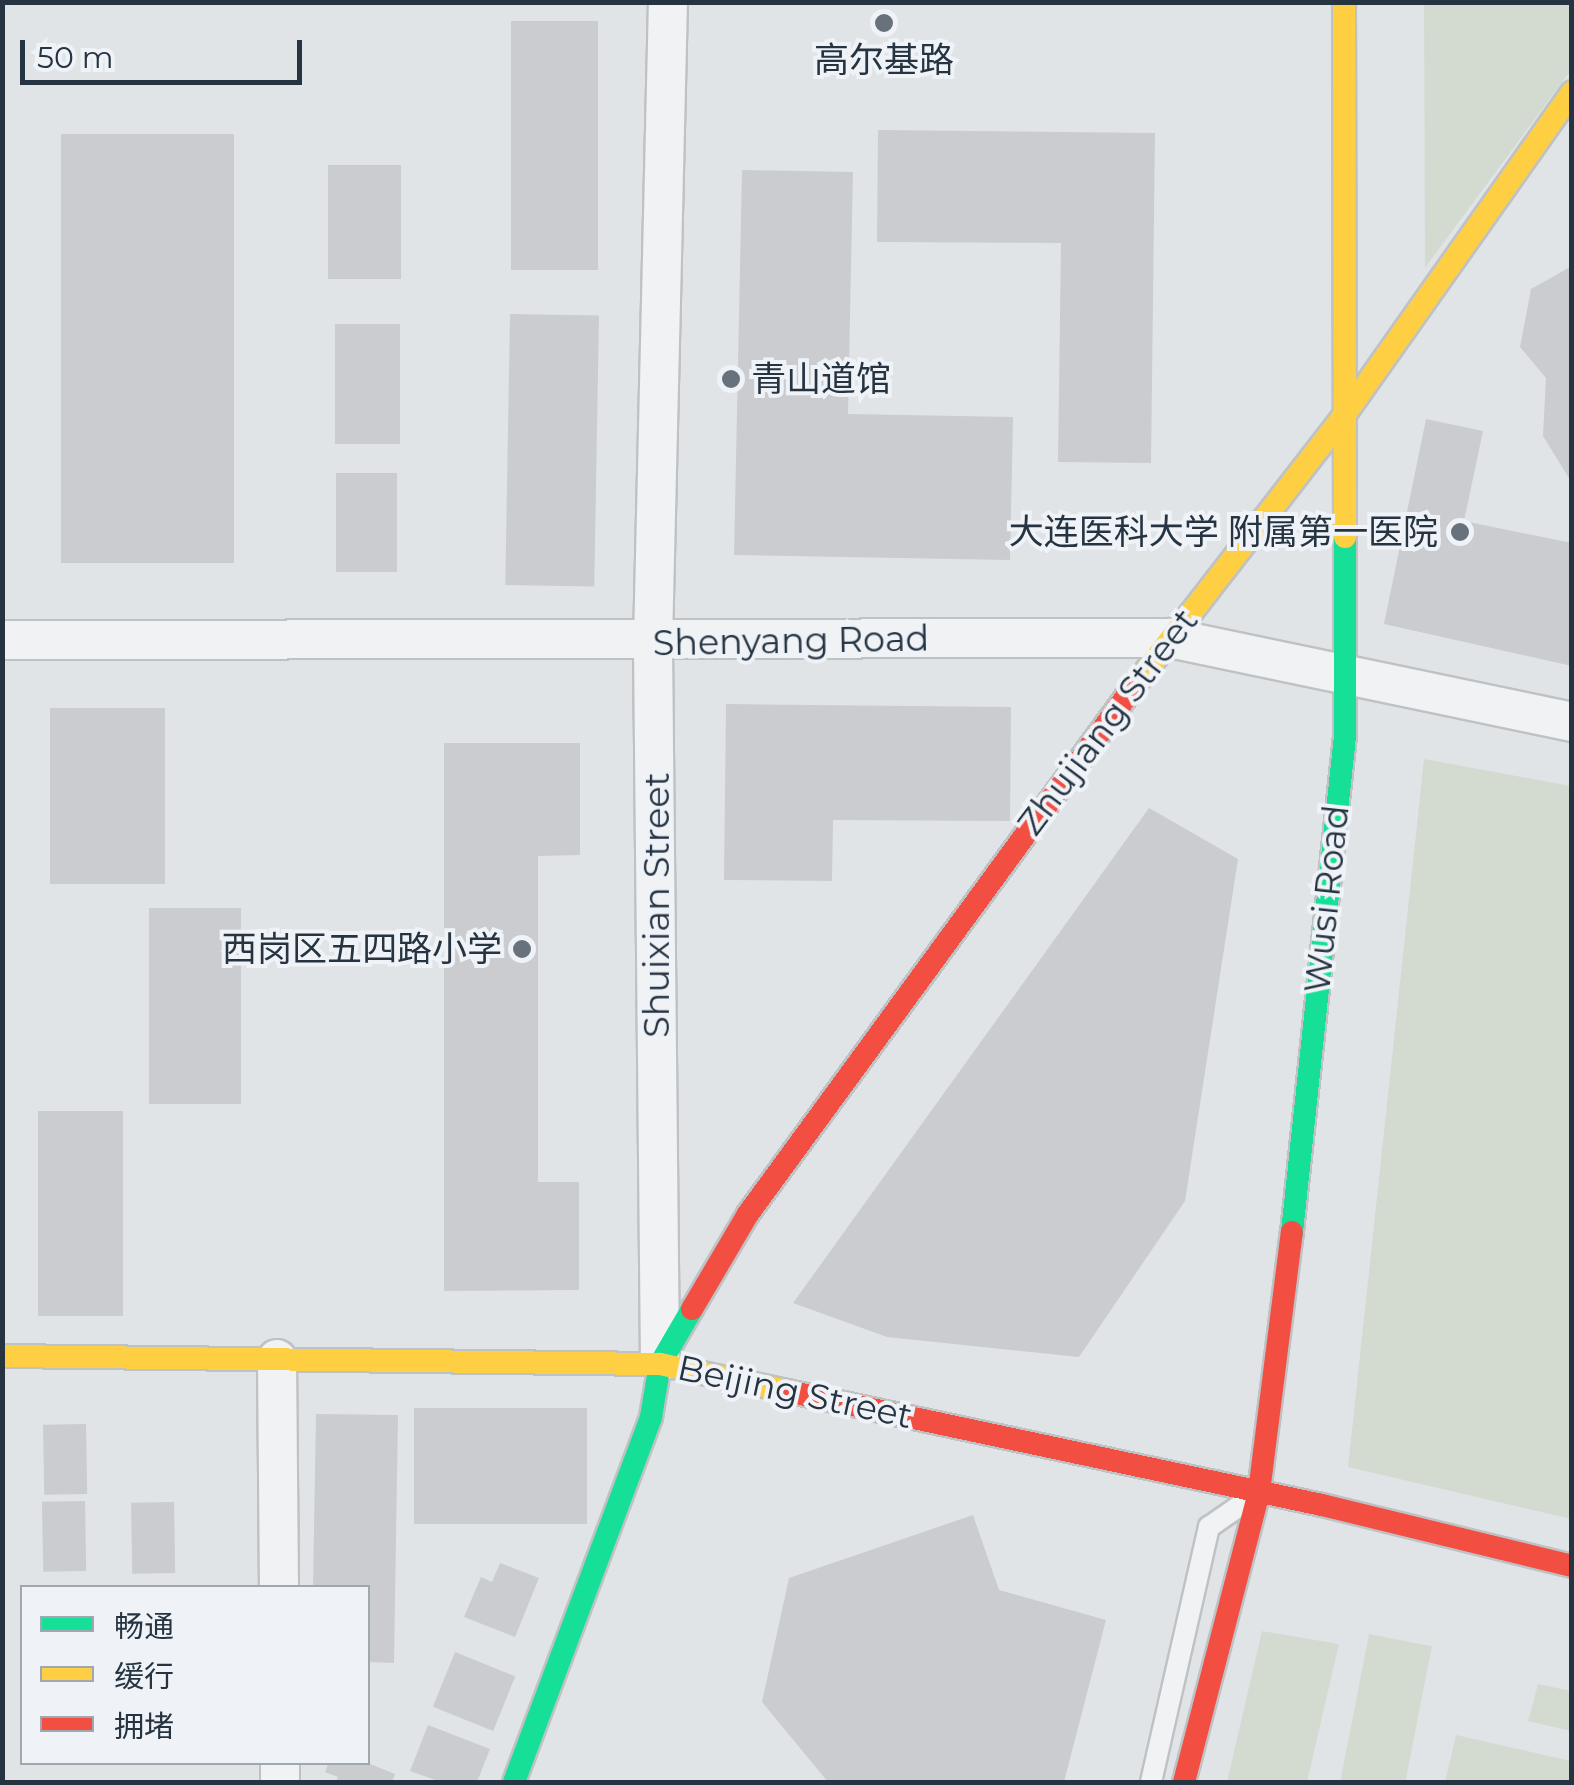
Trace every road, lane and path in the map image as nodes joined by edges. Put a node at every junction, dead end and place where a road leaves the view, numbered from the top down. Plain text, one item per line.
1 (668, 2) edge
2 (1344, 2) edge
3 (1572, 92) edge
4 (1341, 420) junction
5 (1170, 638) junction
6 (2, 640) edge
7 (653, 642) junction
8 (1348, 673) junction
9 (1572, 722) edge
10 (2, 1356) edge
11 (276, 1359) junction
12 (660, 1364) junction
13 (1259, 1492) junction
14 (1572, 1566) edge
15 (278, 1585) edge
16 (514, 1782) edge
17 (1151, 1782) edge
18 (1184, 1782) edge

1 - 7 street, Shuixian Street
2 - 4 street, Wusi Road
3 - 4 street, Zhujiang Street
4 - 5 street, Zhujiang Street
4 - 8 street, Wusi Road
5 - 7 street, Shenyang Road
5 - 8 street, Shenyang Road
5 - 12 street, Zhujiang Street
6 - 7 street, Shenyang Road
7 - 12 street, Shuixian Street
8 - 9 street, Shenyang Road
8 - 13 street, Wusi Road
10 - 11 street, Beijing Street
11 - 12 street, Beijing Street
11 - 15 street
12 - 13 street, Beijing Street
12 - 16 street, Shuixian Street
13 - 14 street, Beijing Street
13 - 17 lane
13 - 18 street, Wusi Road

